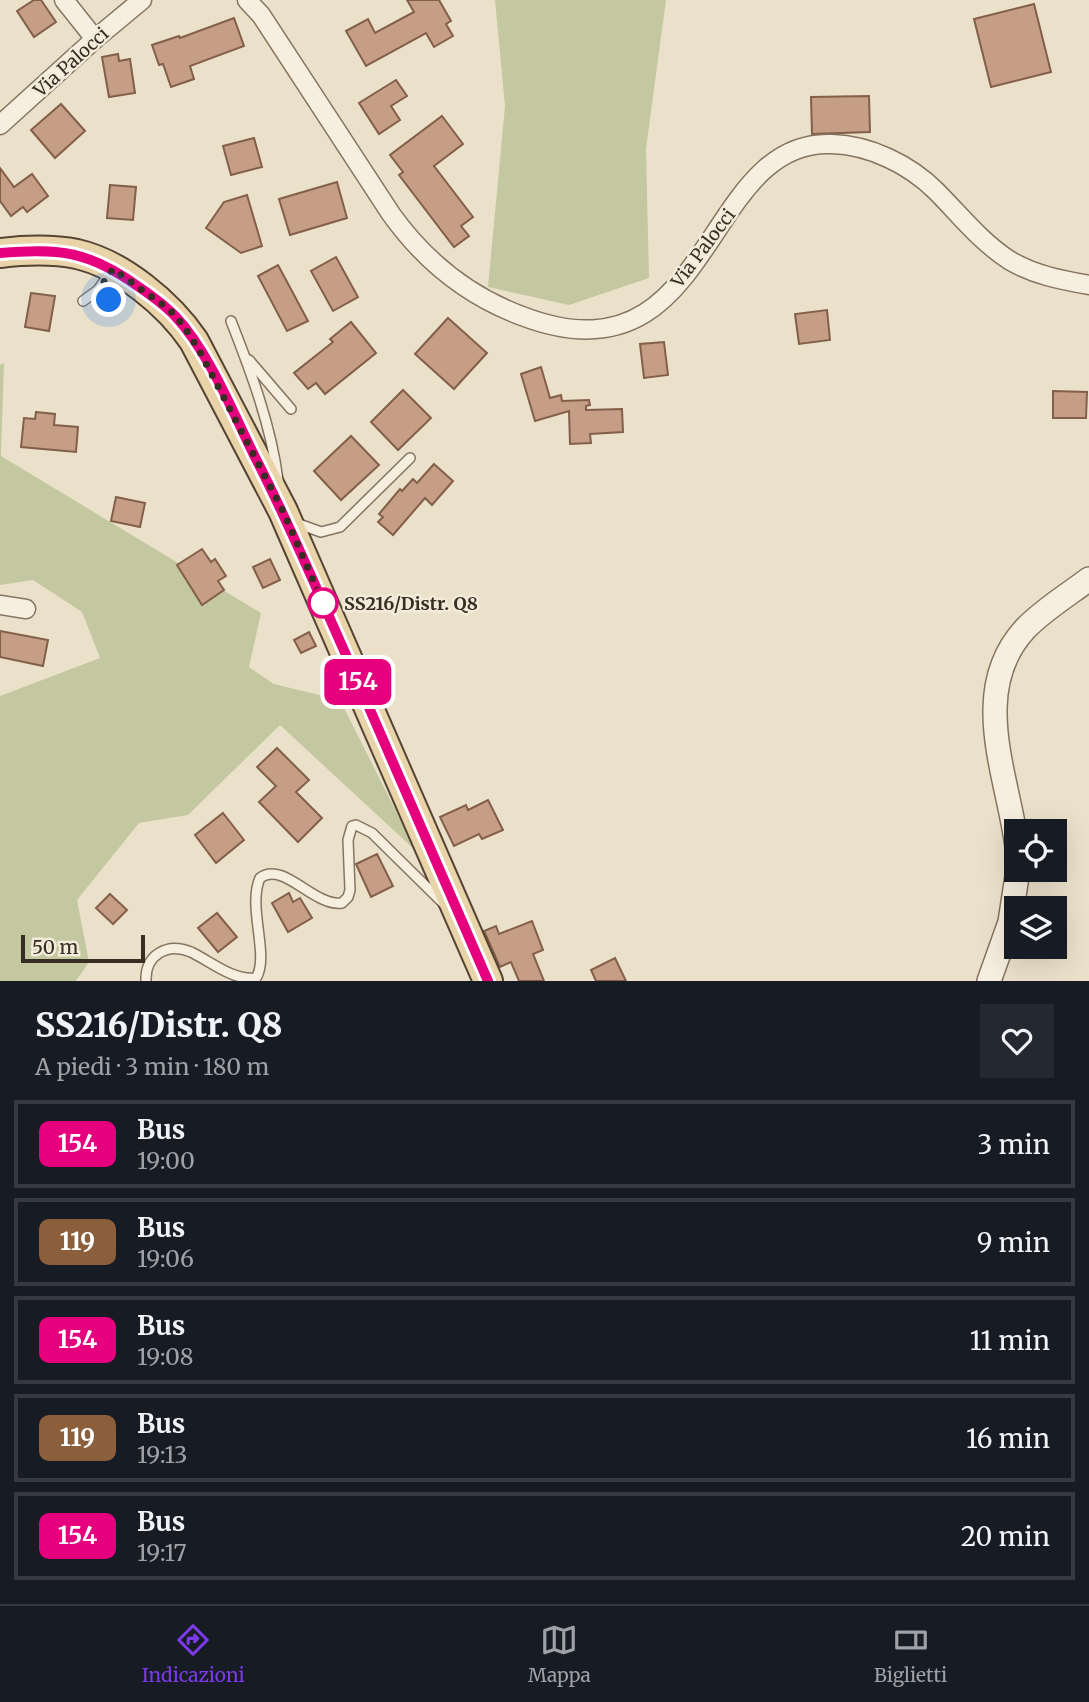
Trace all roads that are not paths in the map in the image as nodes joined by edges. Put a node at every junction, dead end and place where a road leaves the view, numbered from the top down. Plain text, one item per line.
1 (64, 0) edge
2 (142, 0) edge
3 (247, 0) edge
4 (95, 39) junction
5 (0, 125) edge
6 (0, 253) edge
7 (105, 279) junction
8 (1089, 285) edge
9 (109, 300) dead end
10 (82, 301) dead end
11 (231, 321) dead end
12 (244, 355) junction
13 (291, 409) dead end
14 (410, 458) dead end
15 (284, 513) junction
16 (1089, 579) edge
17 (0, 605) edge
18 (26, 609) dead end
19 (1011, 819) edge
20 (1017, 882) edge
21 (462, 921) junction
22 (146, 981) edge
23 (488, 981) edge
24 (989, 981) edge

1 - 4 street
2 - 4 street, Via Palocci
3 - 8 street, Via Palocci
4 - 5 street, Via Palocci
6 - 7 main road
7 - 9 lane
7 - 10 lane
7 - 15 main road
11 - 12 lane
12 - 13 lane
12 - 15 lane
14 - 15 lane
15 - 21 main road
16 - 19 street
17 - 18 street
20 - 24 street
21 - 22 lane
21 - 23 main road

